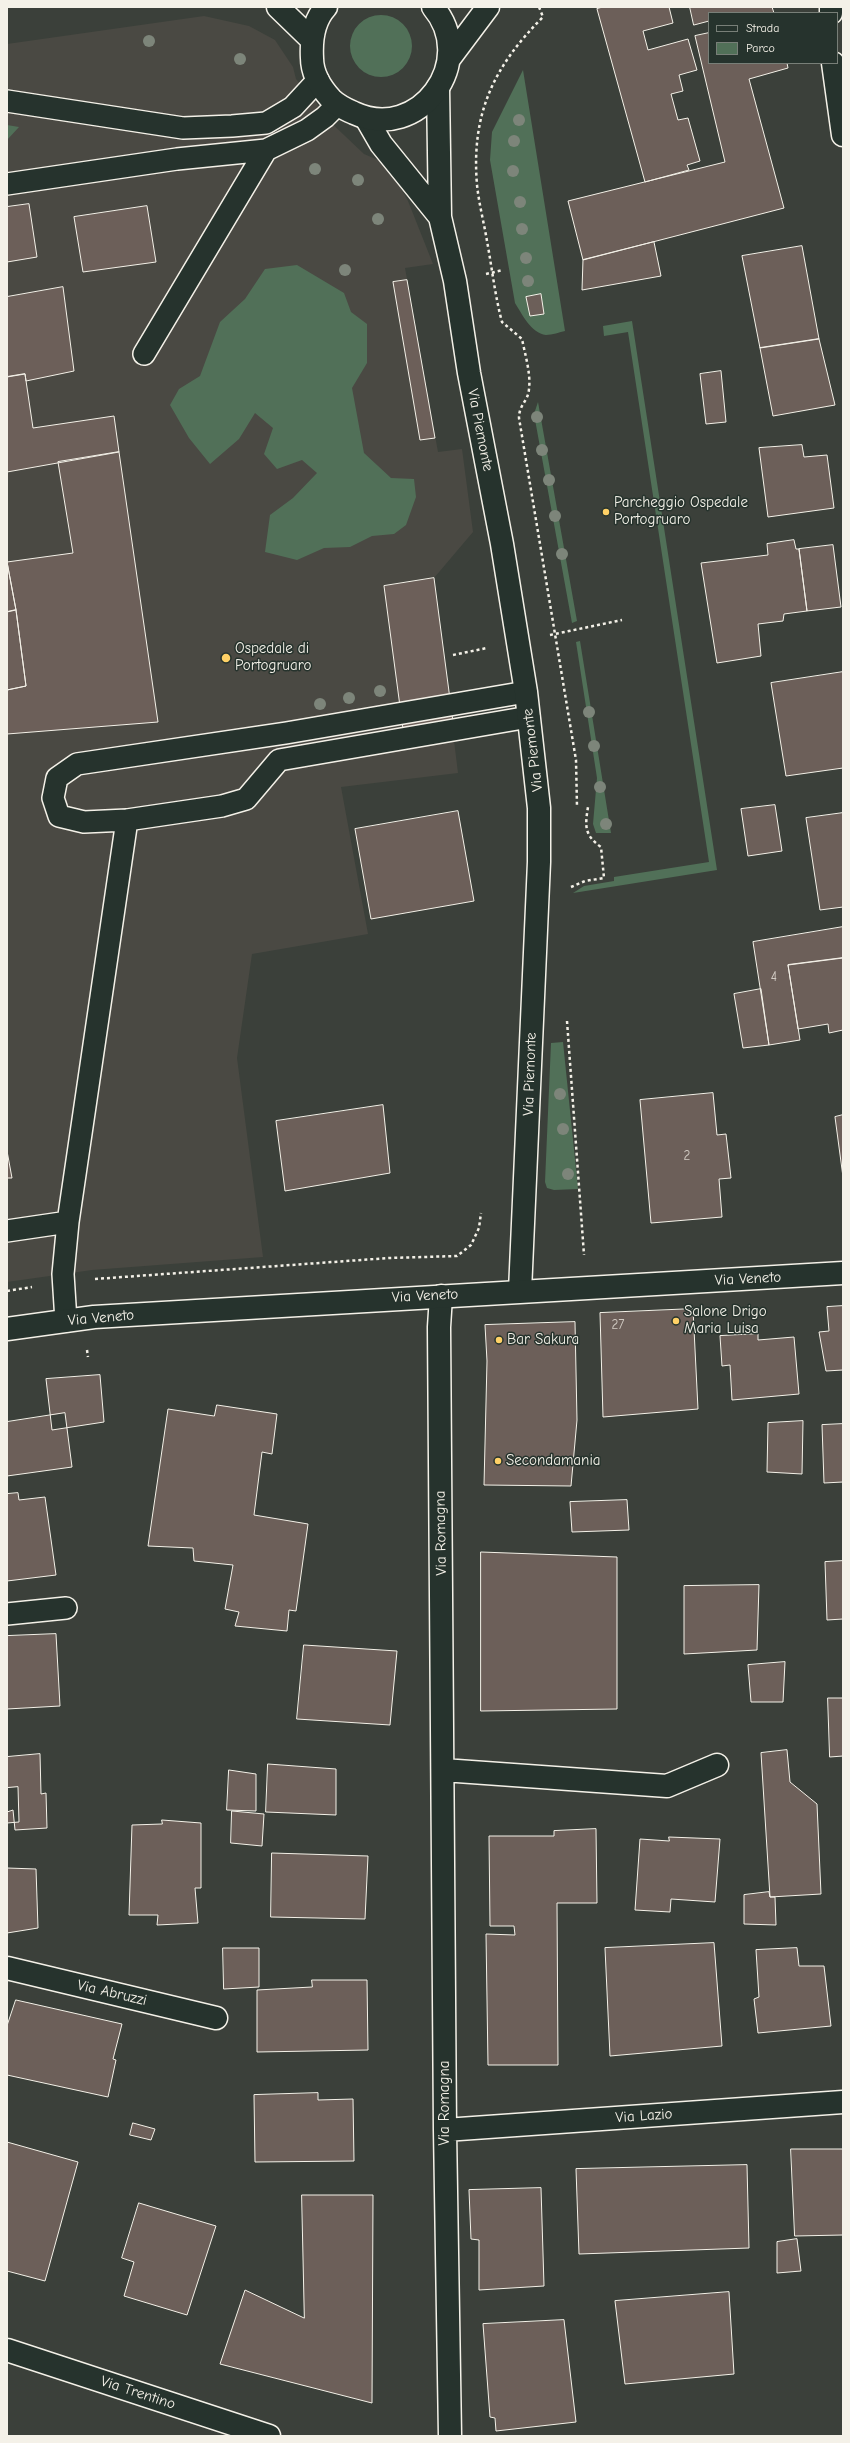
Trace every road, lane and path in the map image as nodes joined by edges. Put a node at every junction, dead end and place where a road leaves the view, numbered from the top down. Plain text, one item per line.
1 (278, 7) edge
2 (326, 7) edge
3 (433, 7) edge
4 (488, 7) edge
5 (539, 7) edge
6 (311, 39) junction
7 (449, 59) junction
8 (833, 64) edge
9 (318, 80) junction
10 (438, 88) junction
11 (7, 101) edge
12 (337, 105) junction
13 (366, 118) junction
14 (141, 121) junction
15 (843, 135) edge
16 (266, 150) junction
17 (233, 154) junction
18 (7, 184) edge
19 (440, 217) junction
20 (144, 354) dead end
21 (622, 620) dead end
22 (566, 632) dead end
23 (526, 692) junction
24 (529, 717) junction
25 (577, 807) dead end
26 (588, 807) dead end
27 (127, 820) junction
28 (569, 889) dead end
29 (567, 1015) dead end
30 (481, 1213) dead end
31 (68, 1222) junction
32 (7, 1231) edge
33 (843, 1273) edge
34 (88, 1279) dead end
35 (586, 1288) junction
36 (520, 1290) junction
37 (441, 1296) junction
38 (66, 1321) junction
39 (7, 1329) edge
40 (66, 1608) dead end
41 (7, 1614) edge
42 (717, 1765) dead end
43 (443, 1770) junction
44 (7, 1968) edge
45 (216, 2018) dead end
46 (843, 2102) edge
47 (445, 2130) junction
48 (7, 2350) edge
49 (269, 2436) edge
50 (450, 2436) edge

1 - 6 street
2 - 6 street
3 - 7 street
4 - 7 street
5 - 25 path
6 - 9 street
7 - 10 street
8 - 15 street
9 - 12 street
9 - 14 lane
10 - 13 street
10 - 19 street, Via Piemonte
11 - 14 lane
12 - 13 street
12 - 16 lane
13 - 19 street, Via Piemonte
14 - 17 lane
16 - 17 lane
16 - 20 lane
17 - 18 lane
19 - 23 street, Via Piemonte
21 - 22 path
23 - 24 street, Via Piemonte
23 - 27 lane
24 - 27 lane
24 - 36 street, Via Piemonte
26 - 28 path
27 - 31 lane
29 - 35 path
30 - 34 path
31 - 32 lane
31 - 38 lane
33 - 35 street, Via Veneto
35 - 36 street, Via Veneto
36 - 37 street, Via Veneto
37 - 38 street, Via Veneto
37 - 43 street, Via Romagna
38 - 39 street, Via Veneto
40 - 41 lane
42 - 43 street
43 - 47 street, Via Romagna
44 - 45 street, Via Abruzzi
46 - 47 street, Via Lazio
47 - 50 street, Via Romagna
48 - 49 street, Via Trentino

